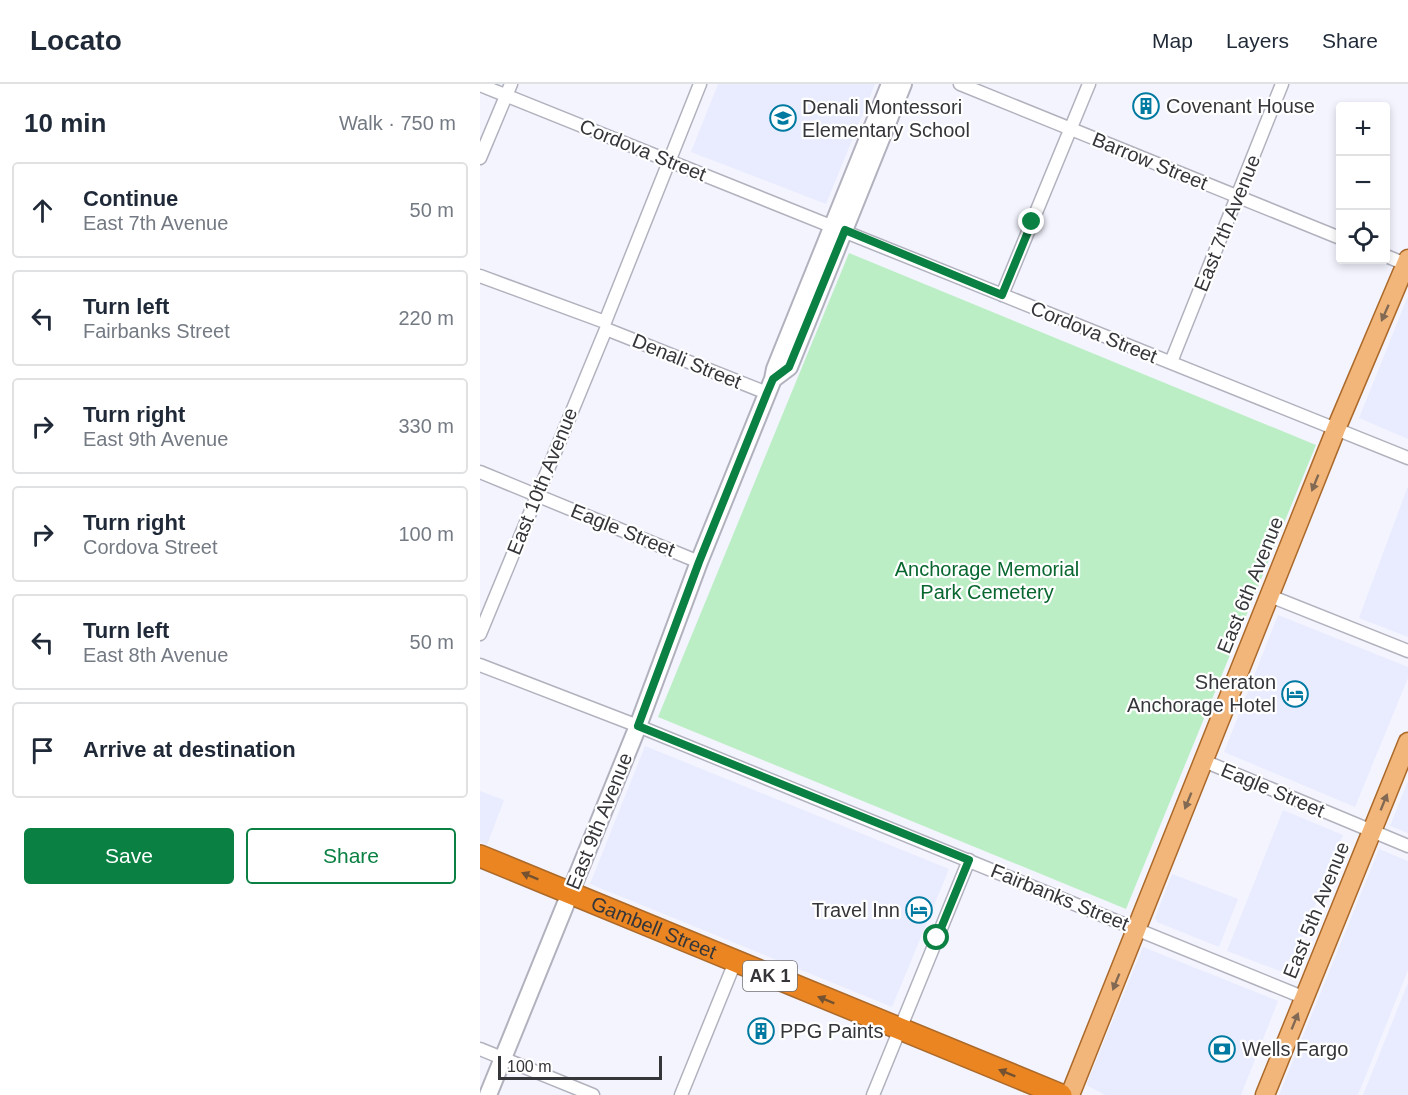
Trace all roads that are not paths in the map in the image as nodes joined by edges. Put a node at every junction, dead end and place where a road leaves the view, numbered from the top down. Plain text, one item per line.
1 (700, 84) edge
2 (890, 84) edge
3 (903, 84) edge
4 (960, 84) edge
5 (1089, 84) edge
6 (1282, 84) edge
7 (480, 85) edge
8 (509, 90) edge
9 (1071, 128) junction
10 (480, 158) edge
11 (669, 160) junction
12 (1238, 196) junction
13 (839, 228) junction
14 (1336, 236) edge
15 (1390, 257) edge
16 (1407, 263) edge
17 (480, 276) edge
18 (1002, 295) junction
19 (605, 326) junction
20 (1171, 362) junction
21 (770, 386) junction
22 (1336, 429) junction
23 (1408, 458) edge
24 (480, 472) edge
25 (536, 494) junction
26 (699, 562) junction
27 (1270, 596) junction
28 (480, 634) edge
29 (1408, 651) edge
30 (480, 665) edge
31 (638, 726) junction
32 (1408, 742) edge
33 (1204, 761) junction
34 (1372, 832) junction
35 (1408, 846) edge
36 (480, 856) edge
37 (969, 860) junction
38 (569, 892) junction
39 (1137, 929) junction
40 (735, 962) junction
41 (1305, 998) junction
42 (900, 1030) junction
43 (480, 1049) edge
44 (502, 1059) junction
45 (488, 1095) edge
46 (593, 1095) edge
47 (681, 1095) edge
48 (873, 1095) edge
49 (1061, 1095) edge
50 (1070, 1095) edge
51 (1266, 1095) edge

1 - 11 street, East 10th Avenue
2 - 13 street, East 9th Avenue
3 - 13 street, East 9th Avenue
4 - 9 street, Barrow Street
5 - 9 street
6 - 12 street, East 7th Avenue
7 - 8 street, Cordova Street
8 - 10 street
8 - 11 street, Cordova Street
9 - 12 street, Barrow Street
9 - 18 street
11 - 13 street, Cordova Street
11 - 19 street, East 10th Avenue
12 - 14 street, Barrow Street
12 - 20 street, East 7th Avenue
13 - 18 street, Cordova Street
13 - 21 street, East 9th Avenue
15 - 16 street
16 -> 22 main road, East 6th Avenue
17 - 19 street, Denali Street
18 - 20 street, Cordova Street
19 - 21 street, Denali Street
19 - 25 street, East 10th Avenue
20 - 22 street, Cordova Street
21 - 26 street, East 9th Avenue
22 - 23 street, Cordova Street
22 -> 27 main road, East 6th Avenue
24 - 25 street, Eagle Street
25 - 26 street, Eagle Street
25 - 28 street, East 10th Avenue
26 - 31 street, East 9th Avenue
27 - 29 street
27 - 33 main road, East 6th Avenue
30 - 31 street, Fairbanks Street
31 - 37 street, Fairbanks Street
31 - 38 street, East 9th Avenue
34 -> 32 main road, East 5th Avenue
33 - 34 street, Eagle Street
33 -> 39 main road, East 6th Avenue
34 - 35 street, Eagle Street
34 - 41 main road, East 5th Avenue
38 -> 36 highway, Gambell Street / AK 1
37 - 39 street, Fairbanks Street
37 - 42 street
38 - 40 highway, Gambell Street / AK 1
38 - 44 street, East 9th Avenue
39 - 41 street, Fairbanks Street
39 -> 50 main road, East 6th Avenue
42 -> 40 highway, Gambell Street / AK 1
40 - 47 street
51 -> 41 main road, East 5th Avenue
42 - 48 street
49 -> 42 highway, Gambell Street / AK 1
43 - 44 street
44 - 45 street, East 9th Avenue
44 - 46 street

